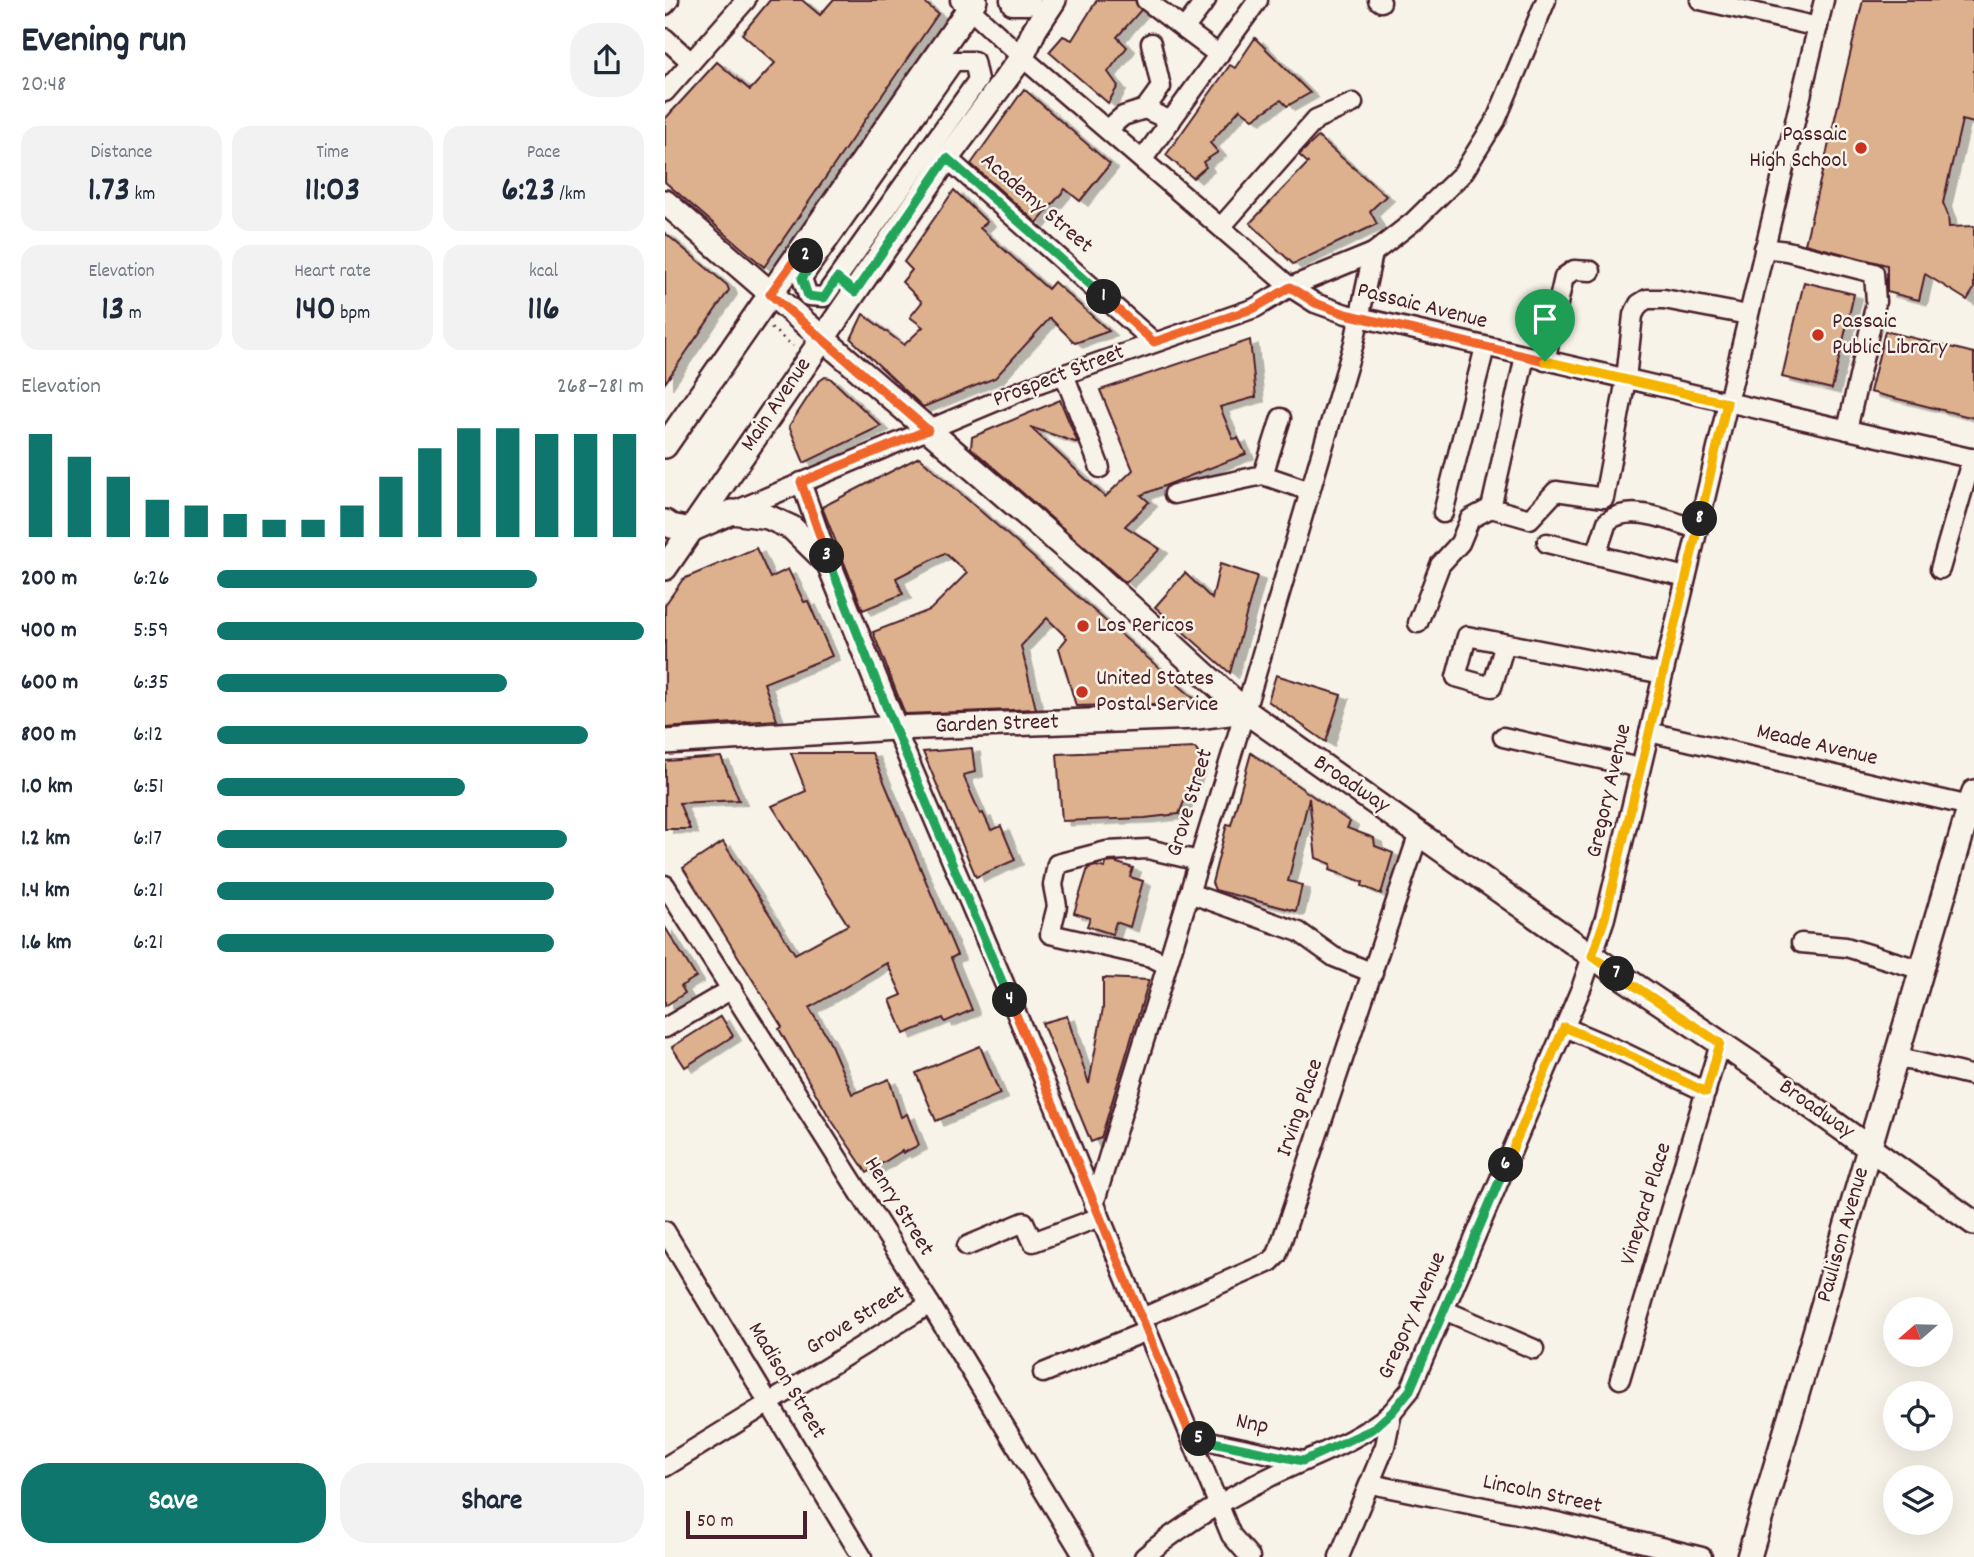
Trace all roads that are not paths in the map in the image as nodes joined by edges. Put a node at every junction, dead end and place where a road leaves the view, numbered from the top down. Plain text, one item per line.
1 (669, 0) edge
2 (746, 0) edge
3 (1010, 0) edge
4 (1146, 0) edge
5 (1206, 0) edge
6 (1258, 0) edge
7 (1546, 0) edge
8 (1700, 0) edge
9 (1824, 0) edge
10 (1045, 2) edge
11 (968, 3) edge
12 (665, 5) edge
13 (1818, 27) junction
14 (1184, 29) junction
15 (665, 38) edge
16 (1151, 43) dead end
17 (1219, 55) junction
18 (1022, 57) junction
19 (691, 62) junction
20 (938, 68) junction
21 (666, 89) edge
22 (978, 99) junction
23 (1353, 103) dead end
24 (1145, 109) junction
25 (1171, 121) junction
26 (1108, 130) junction
27 (947, 158) junction
28 (1143, 159) junction
29 (665, 202) edge
30 (1221, 227) junction
31 (1764, 248) junction
32 (1373, 253) junction
33 (807, 257) junction
34 (1591, 271) dead end
35 (846, 285) junction
36 (1290, 287) junction
37 (770, 294) junction
38 (1748, 315) junction
39 (1359, 317) junction
40 (822, 339) junction
41 (1154, 342) junction
42 (1485, 347) junction
43 (1525, 356) junction
44 (1545, 361) junction
45 (1064, 374) junction
46 (1626, 379) junction
47 (1727, 403) junction
48 (1281, 418) dead end
49 (928, 430) junction
50 (1847, 430) junction
51 (665, 446) edge
52 (1973, 459) edge
53 (1100, 468) dead end
54 (1263, 475) junction
55 (801, 482) junction
56 (1310, 491) junction
57 (1174, 494) dead end
58 (1491, 508) junction
59 (732, 512) junction
60 (1443, 513) dead end
61 (665, 522) edge
62 (1697, 529) junction
63 (691, 530) junction
64 (1547, 543) dead end
65 (1596, 555) junction
66 (829, 564) junction
67 (665, 568) edge
68 (1940, 569) dead end
69 (1686, 577) junction
70 (1418, 623) dead end
71 (1505, 644) dead end
72 (1663, 674) junction
73 (1245, 711) junction
74 (895, 729) junction
75 (1649, 732) junction
76 (1503, 737) dead end
77 (665, 742) edge
78 (1640, 768) junction
79 (1973, 801) edge
80 (1419, 833) junction
81 (1199, 861) junction
82 (665, 885) edge
83 (1189, 893) junction
84 (1801, 943) dead end
85 (1592, 956) junction
86 (1167, 965) junction
87 (1921, 970) junction
88 (1373, 973) junction
89 (732, 989) junction
90 (1564, 1027) junction
91 (665, 1028) edge
92 (1720, 1043) junction
93 (1896, 1057) junction
94 (1974, 1076) edge
95 (1706, 1092) junction
96 (1869, 1148) junction
97 (1097, 1210) junction
98 (1974, 1223) edge
99 (667, 1240) edge
100 (967, 1246) dead end
101 (930, 1304) junction
102 (1444, 1310) junction
103 (1144, 1324) junction
104 (1534, 1349) dead end
105 (1043, 1373) dead end
106 (1620, 1379) dead end
107 (770, 1403) junction
108 (1392, 1412) junction
109 (1191, 1437) junction
110 (1303, 1461) junction
111 (665, 1467) edge
112 (1371, 1485) junction
113 (1219, 1504) junction
114 (863, 1557) edge
115 (1084, 1557) edge
116 (1144, 1557) edge
117 (1250, 1557) edge
118 (1339, 1557) edge
119 (1702, 1557) edge
120 (1749, 1557) edge

1 - 12 street
2 - 19 street
3 - 10 street
4 - 14 street
5 - 14 street
6 - 17 street
7 - 32 street, Prospect Street
8 - 13 street
9 - 13 street, Gregory Avenue
10 - 18 main road, Main Avenue
11 - 18 street, Passaic Avenue
11 - 20 main road
13 - 31 street, Gregory Avenue
14 - 17 street
15 - 19 street
16 - 24 street
17 - 25 street
18 - 22 main road, Main Avenue
18 - 26 street, Passaic Avenue
19 - 21 street
20 - 22 street
20 - 33 main road
22 - 27 main road, Main Avenue
22 - 35 street
23 - 30 street
24 - 25 street
24 - 26 street
25 - 28 street
26 - 28 street, Passaic Avenue
27 - 35 main road, Main Avenue
27 - 41 street, Academy Street
28 - 30 street, Passaic Avenue
29 - 37 main road, Broadway
30 - 36 street, Passaic Avenue
31 - 38 street, Gregory Avenue
31 - 50 street
32 - 36 street, Prospect Street
32 - 39 street, Grove Street
33 - 35 street
33 - 37 main road
34 - 44 street
35 - 40 main road, Main Avenue
36 - 39 street, Passaic Avenue
36 - 41 street, Prospect Street
37 - 40 main road, Broadway
37 - 51 main road
38 - 46 street
38 - 47 street, Gregory Avenue
39 - 42 street, Passaic Avenue
39 - 56 street, Grove Street
40 - 49 main road, Broadway
40 - 63 main road, Main Avenue
41 - 45 street, Prospect Street
42 - 43 street, Passaic Avenue
42 - 60 street
43 - 44 street, Passaic Avenue
43 - 58 street
44 - 46 street, Passaic Avenue
45 - 49 street, Prospect Street
45 - 53 street
46 - 47 street, Passaic Avenue
46 - 58 street
47 - 50 street, Passaic Avenue
47 - 62 street, Gregory Avenue
48 - 54 street
49 - 55 street, Prospect Street
49 - 73 main road, Broadway
50 - 52 street, Passaic Avenue
52 - 68 street
54 - 56 street
54 - 57 street
55 - 59 street, Prospect Street
55 - 66 street
56 - 73 street, Grove Street
58 - 70 street
59 - 63 main road, Prospect Street
59 - 66 main road
61 - 63 main road
62 - 65 street
62 - 69 street, Gregory Avenue
63 - 67 main road, Main Avenue
64 - 65 street
65 - 69 street
66 - 74 main road
69 - 72 street, Gregory Avenue
71 - 72 street
72 - 75 street, Gregory Avenue
73 - 74 main road, Garden Street
73 - 80 main road, Broadway
73 - 81 street, Grove Street
74 - 77 main road, Garden Street
74 - 97 street
75 - 78 street, Gregory Avenue
75 - 79 street, Meade Avenue
76 - 78 street
78 - 85 street, Gregory Avenue
79 - 87 main road, Paulison Avenue
80 - 85 main road, Broadway
80 - 88 street, Irving Place
81 - 83 street, Grove Street
81 - 86 street
82 - 89 street, Henry Street
83 - 86 street, Grove Street
83 - 88 street
84 - 87 street
85 - 90 street, Gregory Avenue
85 - 92 main road, Broadway
86 - 97 street, Grove Street
87 - 93 main road, Paulison Avenue
88 - 103 street, Irving Place
89 - 91 street
89 - 101 street, Henry Street
90 - 95 street
90 - 102 street, Gregory Avenue
92 - 95 street, Vineyard Place
92 - 96 main road, Broadway
93 - 94 street
93 - 96 main road, Paulison Avenue
95 - 106 street, Vineyard Place
96 - 98 main road, Broadway
96 - 120 main road, Paulison Avenue
97 - 100 street
97 - 103 street
99 - 107 street, Madison Street
101 - 107 street, Grove Street
101 - 115 street, Henry Street
102 - 104 street
102 - 108 street, Gregory Avenue
103 - 105 street, Irving Place
103 - 109 street
107 - 111 street, Grove Street
107 - 114 street, Madison Street
108 - 110 street
108 - 112 street, Gregory Avenue
109 - 110 street, Nnp
109 - 113 street
110 - 113 street
112 - 118 street, Gregory Avenue
112 - 119 street, Lincoln Street
113 - 116 street
113 - 117 street

